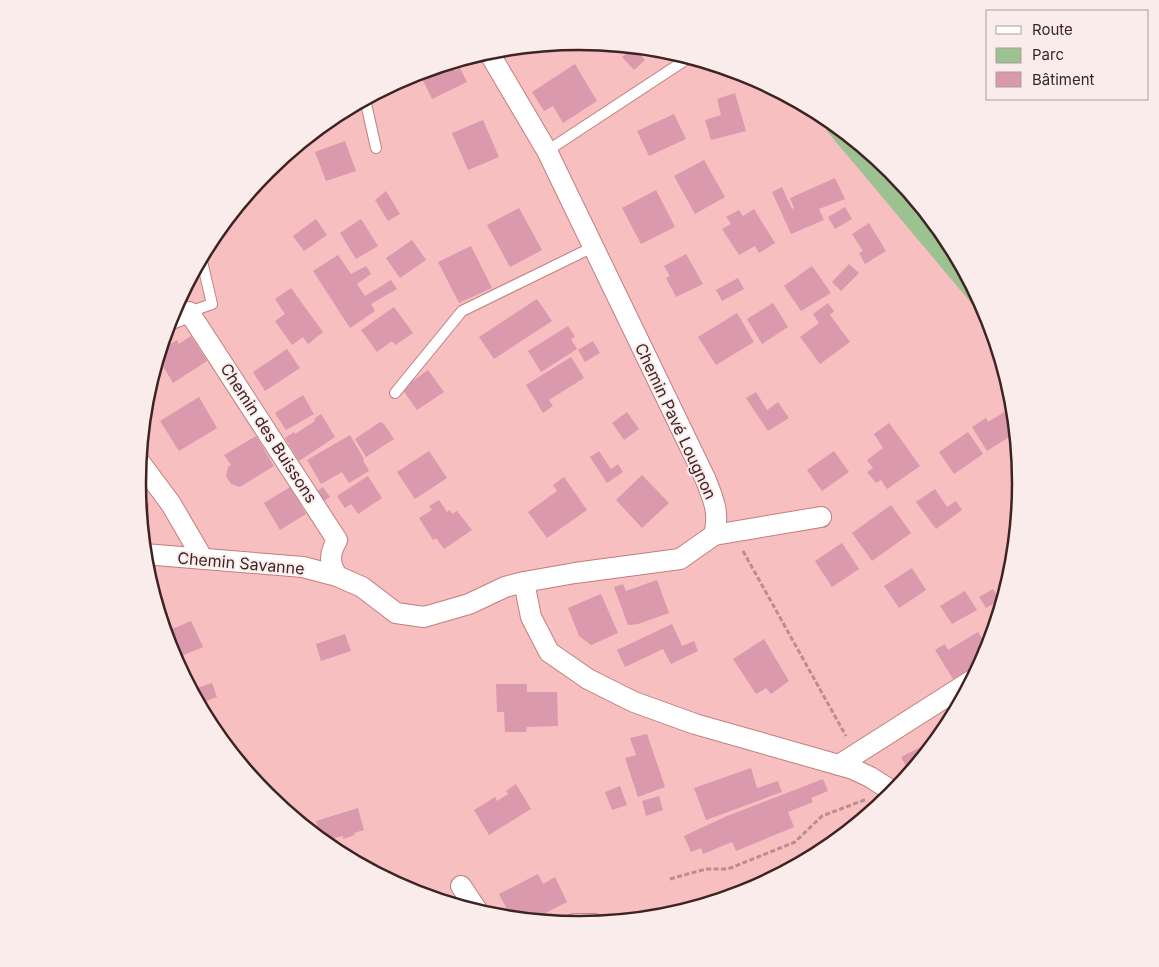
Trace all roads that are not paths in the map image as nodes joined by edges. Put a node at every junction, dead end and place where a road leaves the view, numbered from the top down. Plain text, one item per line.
1 (492, 59) edge
2 (682, 62) edge
3 (367, 106) edge
4 (376, 148) dead end
5 (547, 151) junction
6 (593, 247) junction
7 (204, 268) edge
8 (189, 312) junction
9 (180, 316) edge
10 (395, 393) dead end
11 (146, 470) edge
12 (821, 517) dead end
13 (724, 533) junction
14 (152, 555) edge
15 (203, 559) junction
16 (337, 576) junction
17 (524, 582) junction
18 (962, 687) edge
19 (838, 765) junction
20 (888, 788) edge
21 (461, 886) dead end
22 (473, 903) edge

1 - 5 street, Chemin Pavé Lougnon
2 - 5 lane
3 - 4 lane
5 - 6 street, Chemin Pavé Lougnon
6 - 10 lane
6 - 13 street, Chemin Pavé Lougnon
7 - 8 lane
8 - 9 street
8 - 16 street, Chemin des Buissons
11 - 15 street
12 - 13 street
13 - 17 street
14 - 15 street, Chemin Savanne
15 - 16 street, Chemin Savanne
16 - 17 street, Chemin Savanne
17 - 19 street
18 - 19 street
19 - 20 street
21 - 22 street

